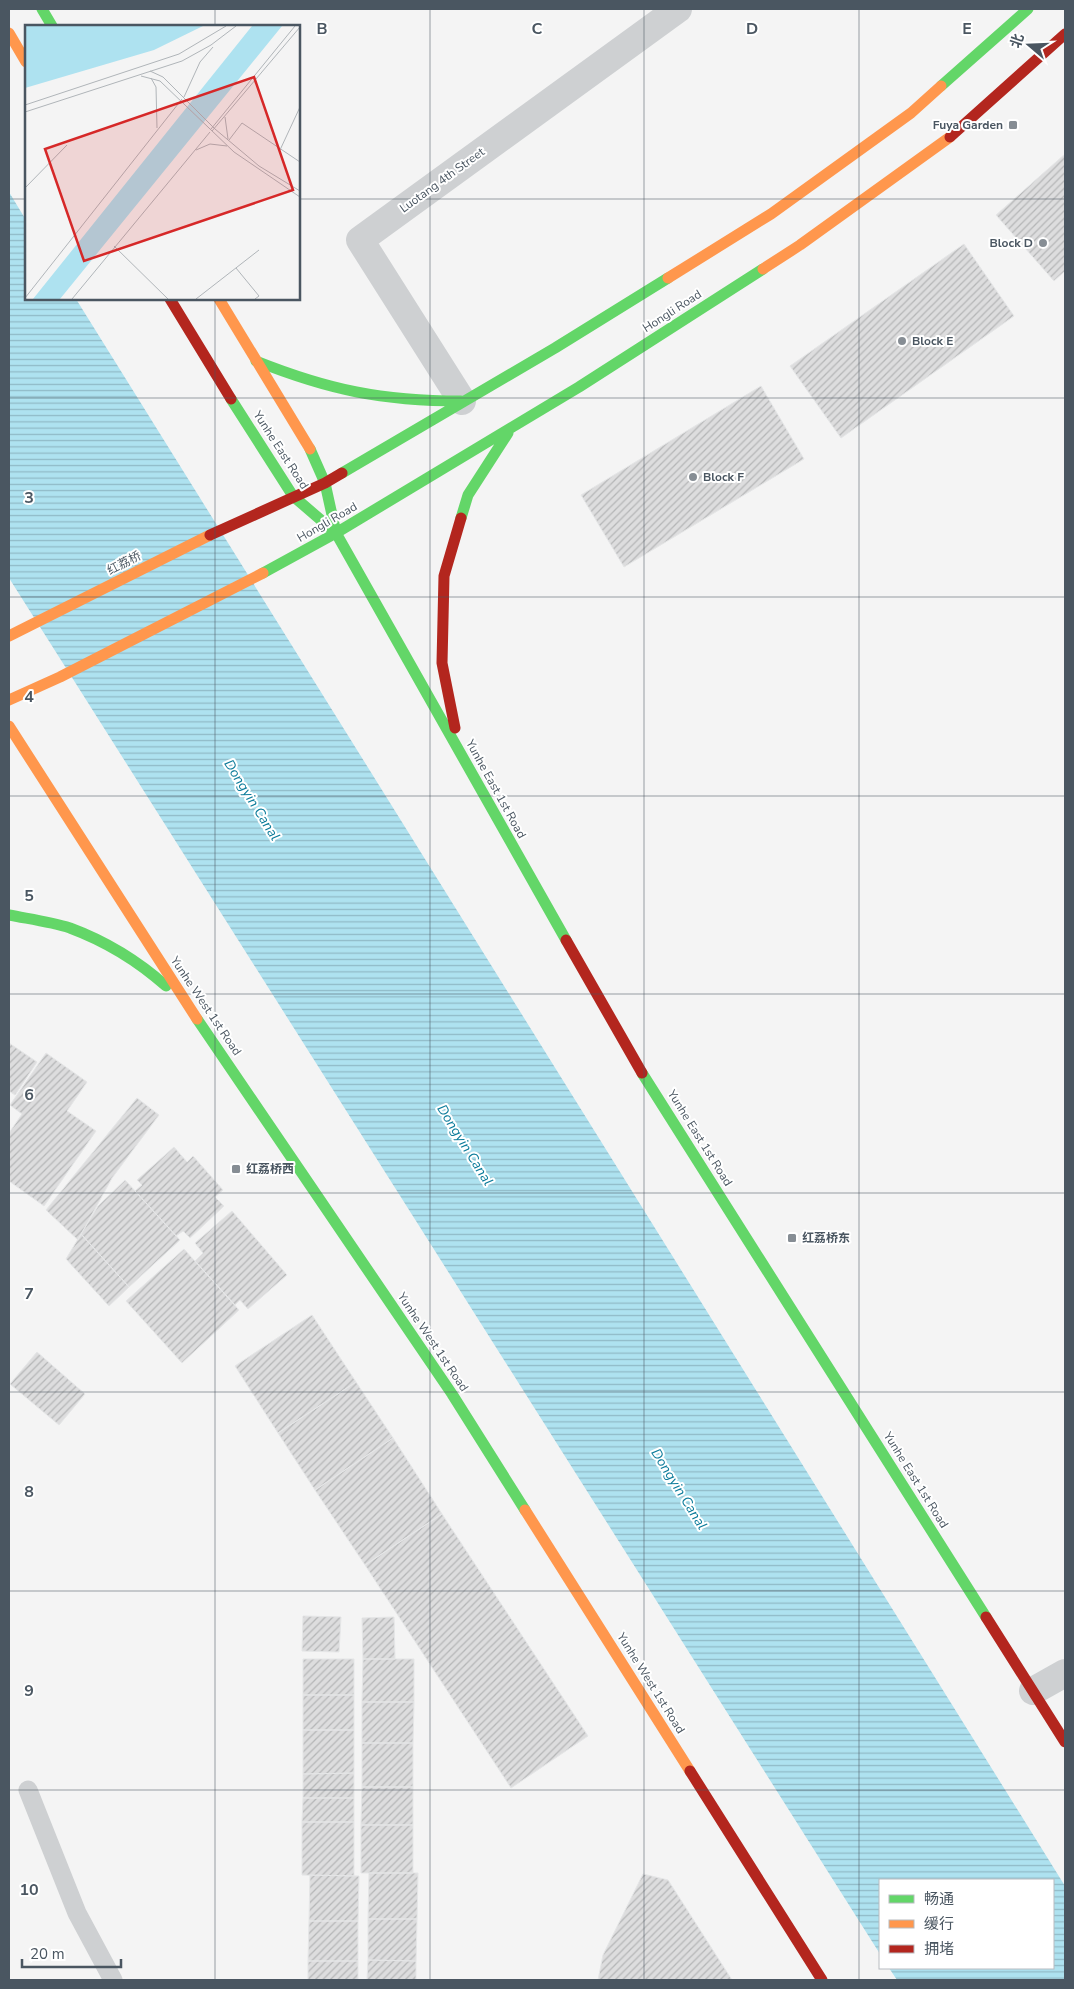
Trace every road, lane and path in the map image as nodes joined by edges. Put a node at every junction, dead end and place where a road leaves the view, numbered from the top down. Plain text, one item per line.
1 (42, 9) edge
2 (678, 9) edge
3 (1028, 9) edge
4 (51, 25) edge
5 (9, 33) edge
6 (1065, 34) edge
7 (25, 60) edge
8 (171, 300) edge
9 (220, 300) edge
10 (256, 361) junction
11 (462, 402) junction
12 (512, 428) junction
13 (325, 483) junction
14 (293, 496) junction
15 (336, 534) junction
16 (9, 636) edge
17 (9, 700) edge
18 (9, 726) edge
19 (460, 753) junction
20 (9, 915) edge
21 (190, 1008) junction
22 (1065, 1673) edge
23 (1033, 1691) junction
24 (1065, 1742) edge
25 (28, 1790) dead end
26 (112, 1980) edge
27 (822, 1980) edge

1 - 4 street
2 - 11 street, Luotang 4th Street
3 - 11 street
5 - 7 street
6 - 12 street, Hongli Road
8 - 14 street, Yunhe East Road
9 - 10 street, Yunhe East Road
10 - 11 street
10 - 13 street, Yunhe East Road
11 - 13 street
12 - 15 street, Hongli Road
12 - 19 street
13 - 14 street
13 - 15 street, Yunhe East Road
14 - 15 street, Yunhe East Road
14 - 16 street, 红荔桥
15 - 17 street, Hongli Road
15 - 19 street, Yunhe East 1st Road
18 - 21 street, Yunhe West 1st Road
19 - 23 street, Yunhe East 1st Road
20 - 21 street
21 - 27 street, Yunhe West 1st Road
22 - 23 street
23 - 24 street, Yunhe East 1st Road
25 - 26 lane

